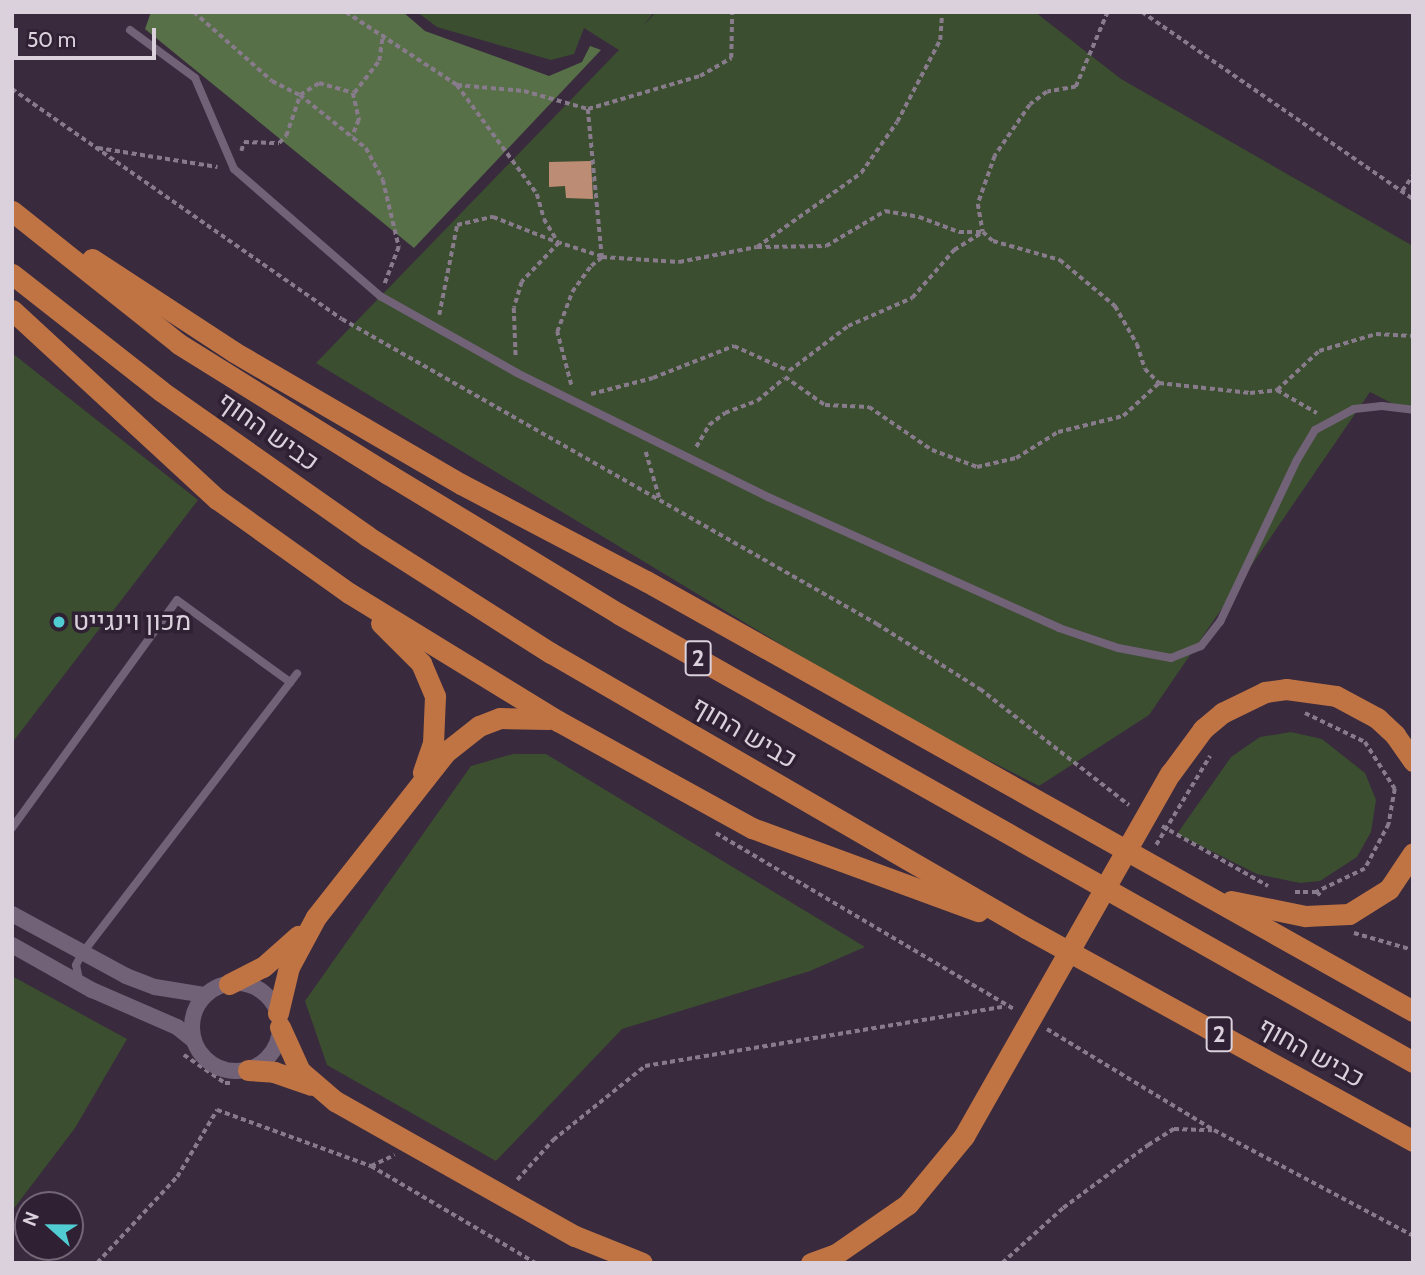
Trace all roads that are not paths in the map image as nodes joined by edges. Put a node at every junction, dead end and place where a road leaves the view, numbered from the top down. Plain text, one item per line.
1 (130, 30) dead end
2 (12, 209) edge
3 (12, 274) edge
4 (12, 310) edge
5 (1413, 410) edge
6 (349, 593) junction
7 (296, 673) dead end
8 (290, 682) junction
9 (558, 721) junction
10 (1413, 761) edge
11 (417, 786) junction
12 (12, 828) edge
13 (1413, 853) edge
14 (1200, 892) junction
15 (12, 914) edge
16 (316, 917) junction
17 (1026, 928) junction
18 (12, 945) edge
19 (81, 955) junction
20 (81, 984) junction
21 (229, 984) junction
22 (205, 995) junction
23 (1413, 1011) edge
24 (279, 1020) junction
25 (194, 1041) junction
26 (1413, 1062) edge
27 (248, 1070) junction
28 (313, 1085) junction
29 (1413, 1141) edge
30 (642, 1263) edge
31 (811, 1263) edge

1 - 5 lane
2 - 14 highway
2 - 26 highway, כביש החוף / 2
3 - 17 highway, כביש החוף / 2
4 - 6 highway
6 - 9 highway
6 - 11 highway
7 - 8 lane
8 - 12 lane
8 - 19 lane
9 - 11 highway
9 - 17 highway
10 - 31 highway
11 - 16 highway
13 - 14 highway
14 - 23 highway
15 - 19 street
16 - 21 highway
16 - 24 highway
17 - 29 highway, כביש החוף / 2
18 - 20 street
19 - 20 lane
19 - 22 street
20 - 25 street
21 - 22 street
21 - 24 street
22 - 25 street
24 - 27 street
24 - 28 highway
25 - 27 street
27 - 28 highway
28 - 30 highway

